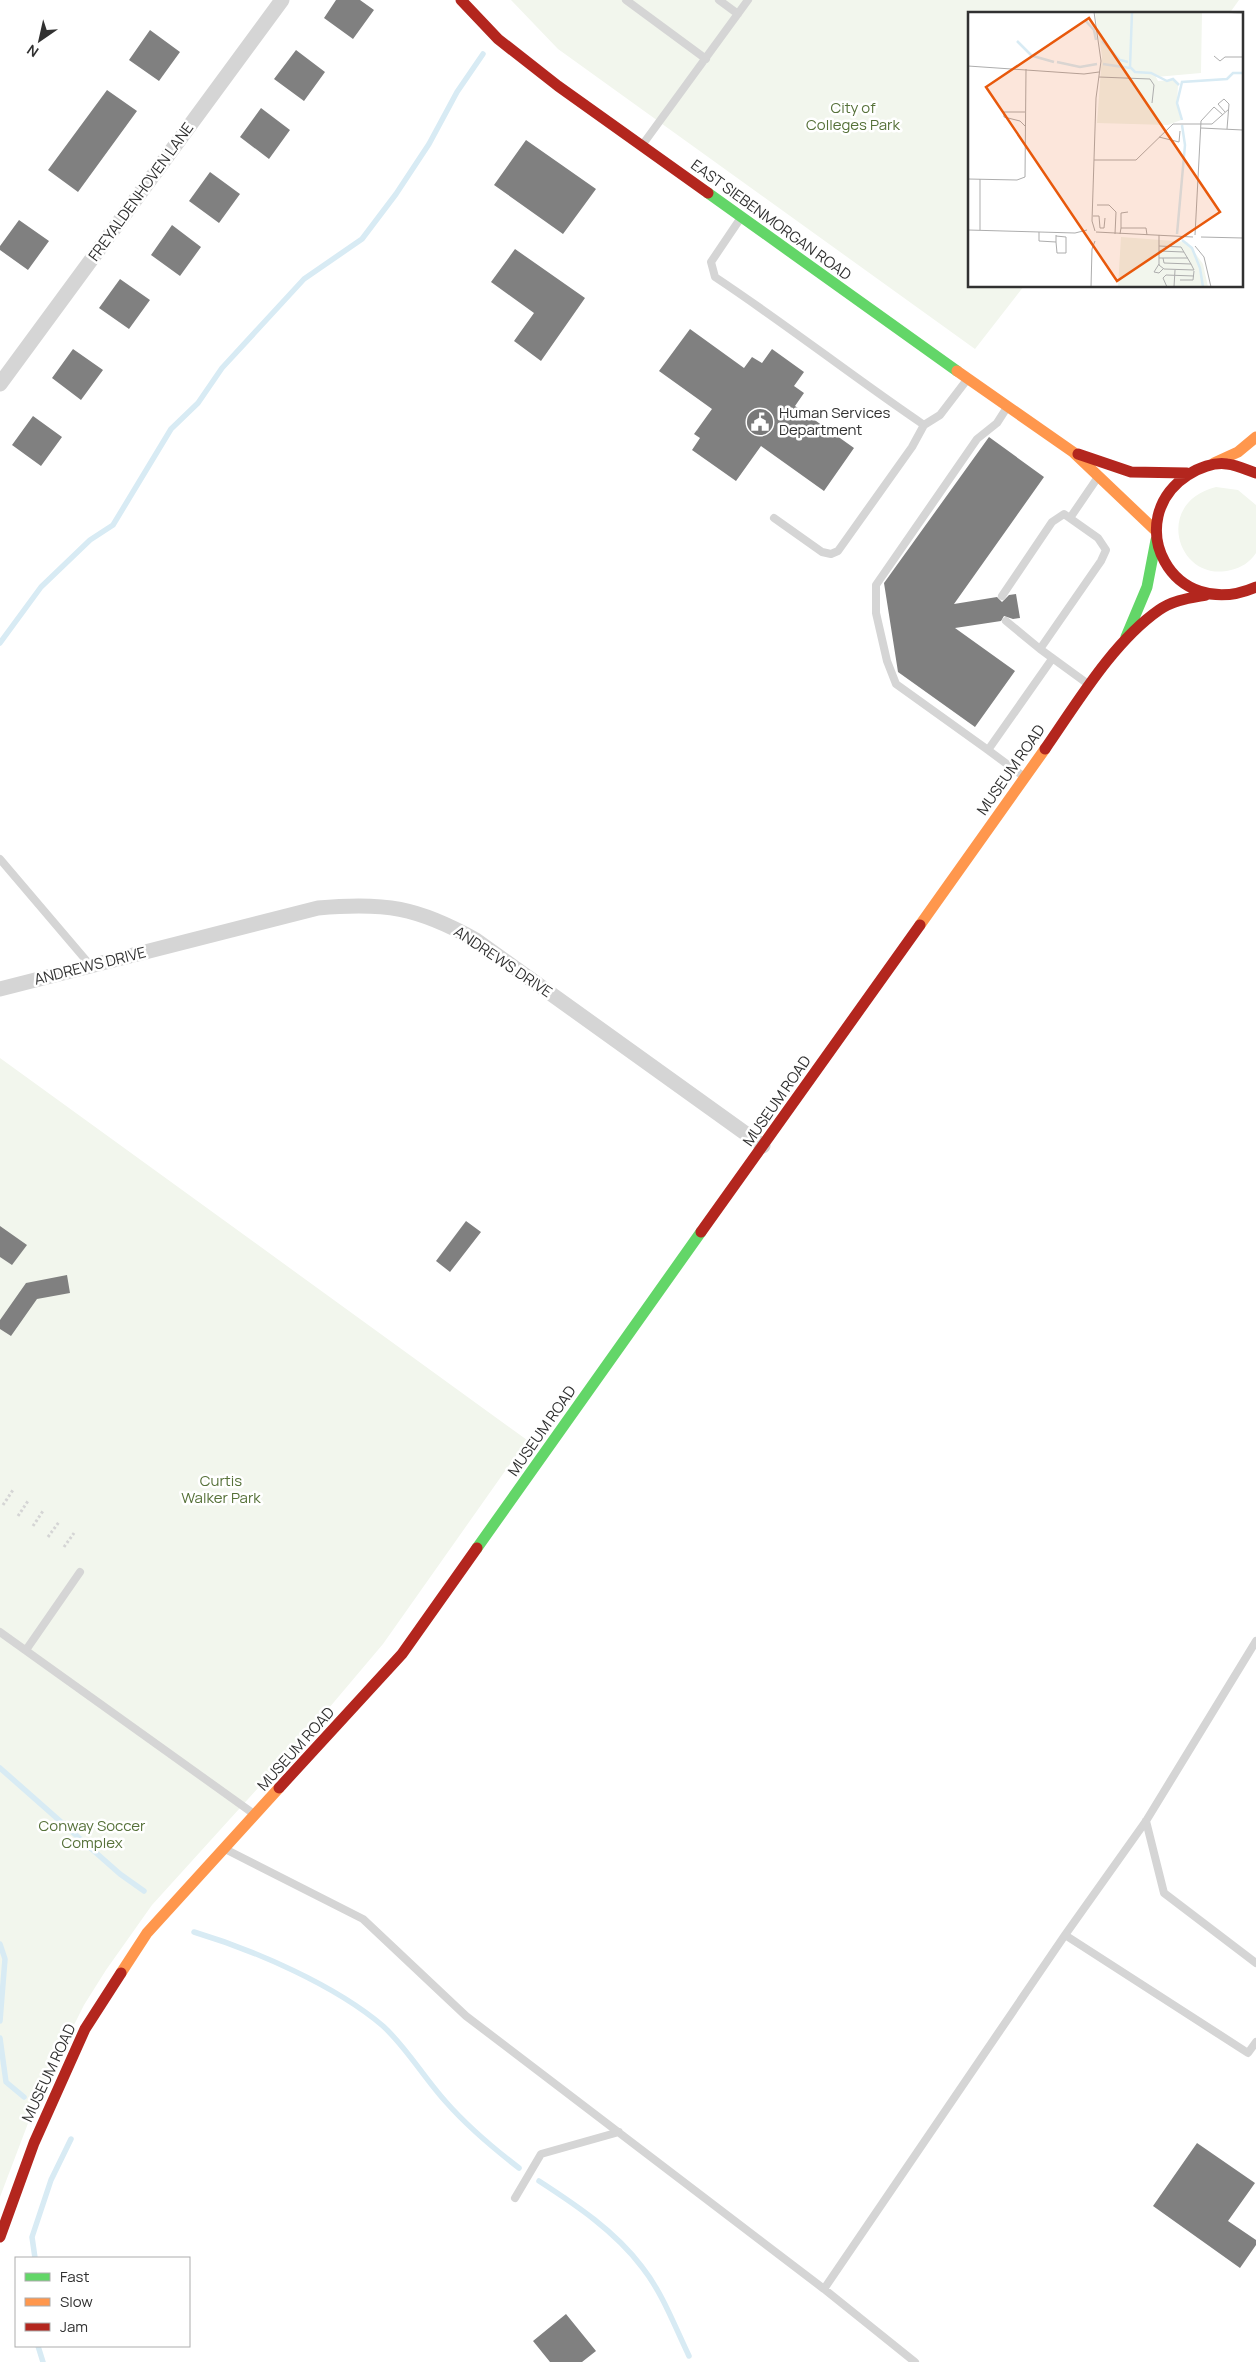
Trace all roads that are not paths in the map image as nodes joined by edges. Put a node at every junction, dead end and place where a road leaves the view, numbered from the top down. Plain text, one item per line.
1 (282, 0) edge
2 (461, 0) edge
3 (626, 0) edge
4 (719, 0) edge
5 (748, 0) edge
6 (738, 14) junction
7 (706, 59) junction
8 (642, 146) junction
9 (742, 218) junction
10 (967, 379) junction
11 (0, 384) edge
12 (1007, 407) junction
13 (924, 425) junction
14 (1256, 437) edge
15 (1073, 452) junction
16 (1211, 464) junction
17 (1187, 473) junction
18 (1256, 473) edge
19 (1098, 477) junction
20 (774, 518) dead end
21 (1070, 518) junction
22 (1156, 535) junction
23 (1256, 587) edge
24 (1206, 594) junction
25 (1002, 596) dead end
26 (1224, 596) junction
27 (1250, 600) dead end
28 (1006, 621) dead end
29 (1124, 642) junction
30 (1040, 649) junction
31 (1052, 658) junction
32 (1090, 686) junction
33 (988, 750) junction
34 (1025, 777) junction
35 (0, 859) edge
36 (91, 966) junction
37 (0, 989) edge
38 (763, 1146) junction
39 (80, 1572) dead end
40 (0, 1632) edge
41 (1256, 1641) edge
42 (26, 1650) junction
43 (256, 1815) junction
44 (1146, 1821) junction
45 (225, 1849) junction
46 (1065, 1935) junction
47 (1256, 1963) edge
48 (1256, 2042) edge
49 (619, 2132) junction
50 (516, 2198) dead end
51 (0, 2237) edge
52 (824, 2289) junction
53 (914, 2362) edge

1 - 11 street, FREYALDENHOVEN LANE
2 - 8 street, EAST SIEBENMORGAN ROAD
3 - 7 lane
4 - 6 lane
5 - 6 lane
6 - 7 lane
7 - 8 lane
8 - 9 street, EAST SIEBENMORGAN ROAD
9 - 10 street, EAST SIEBENMORGAN ROAD
9 - 13 lane
10 - 12 street, EAST SIEBENMORGAN ROAD
10 - 13 lane
12 - 15 street, EAST SIEBENMORGAN ROAD
12 - 33 lane
13 - 20 lane
14 - 16 street
15 - 17 street, EAST SIEBENMORGAN ROAD
15 - 19 street, EAST SIEBENMORGAN ROAD
16 - 17 street
16 - 18 street
17 - 22 street, MUSEUM ROAD
19 - 21 lane
19 - 22 street, EAST SIEBENMORGAN ROAD
21 - 25 lane
21 - 30 lane
22 - 24 street
22 - 29 street, MUSEUM ROAD
23 - 26 street
24 - 26 street
24 - 29 street, MUSEUM ROAD
26 - 27 street
28 - 30 lane
29 - 32 street, MUSEUM ROAD
30 - 31 lane
31 - 32 lane
31 - 33 lane
32 - 34 street, MUSEUM ROAD
33 - 34 lane
34 - 38 street, MUSEUM ROAD
35 - 36 lane
36 - 37 street, ANDREWS DRIVE
36 - 38 street, ANDREWS DRIVE
38 - 43 street, MUSEUM ROAD
39 - 42 lane
40 - 42 lane
41 - 44 lane
42 - 43 lane
43 - 45 street, MUSEUM ROAD
44 - 46 lane
44 - 47 lane
45 - 49 lane
45 - 51 street, MUSEUM ROAD
46 - 48 lane
46 - 52 lane
49 - 50 lane
49 - 52 lane
52 - 53 lane

